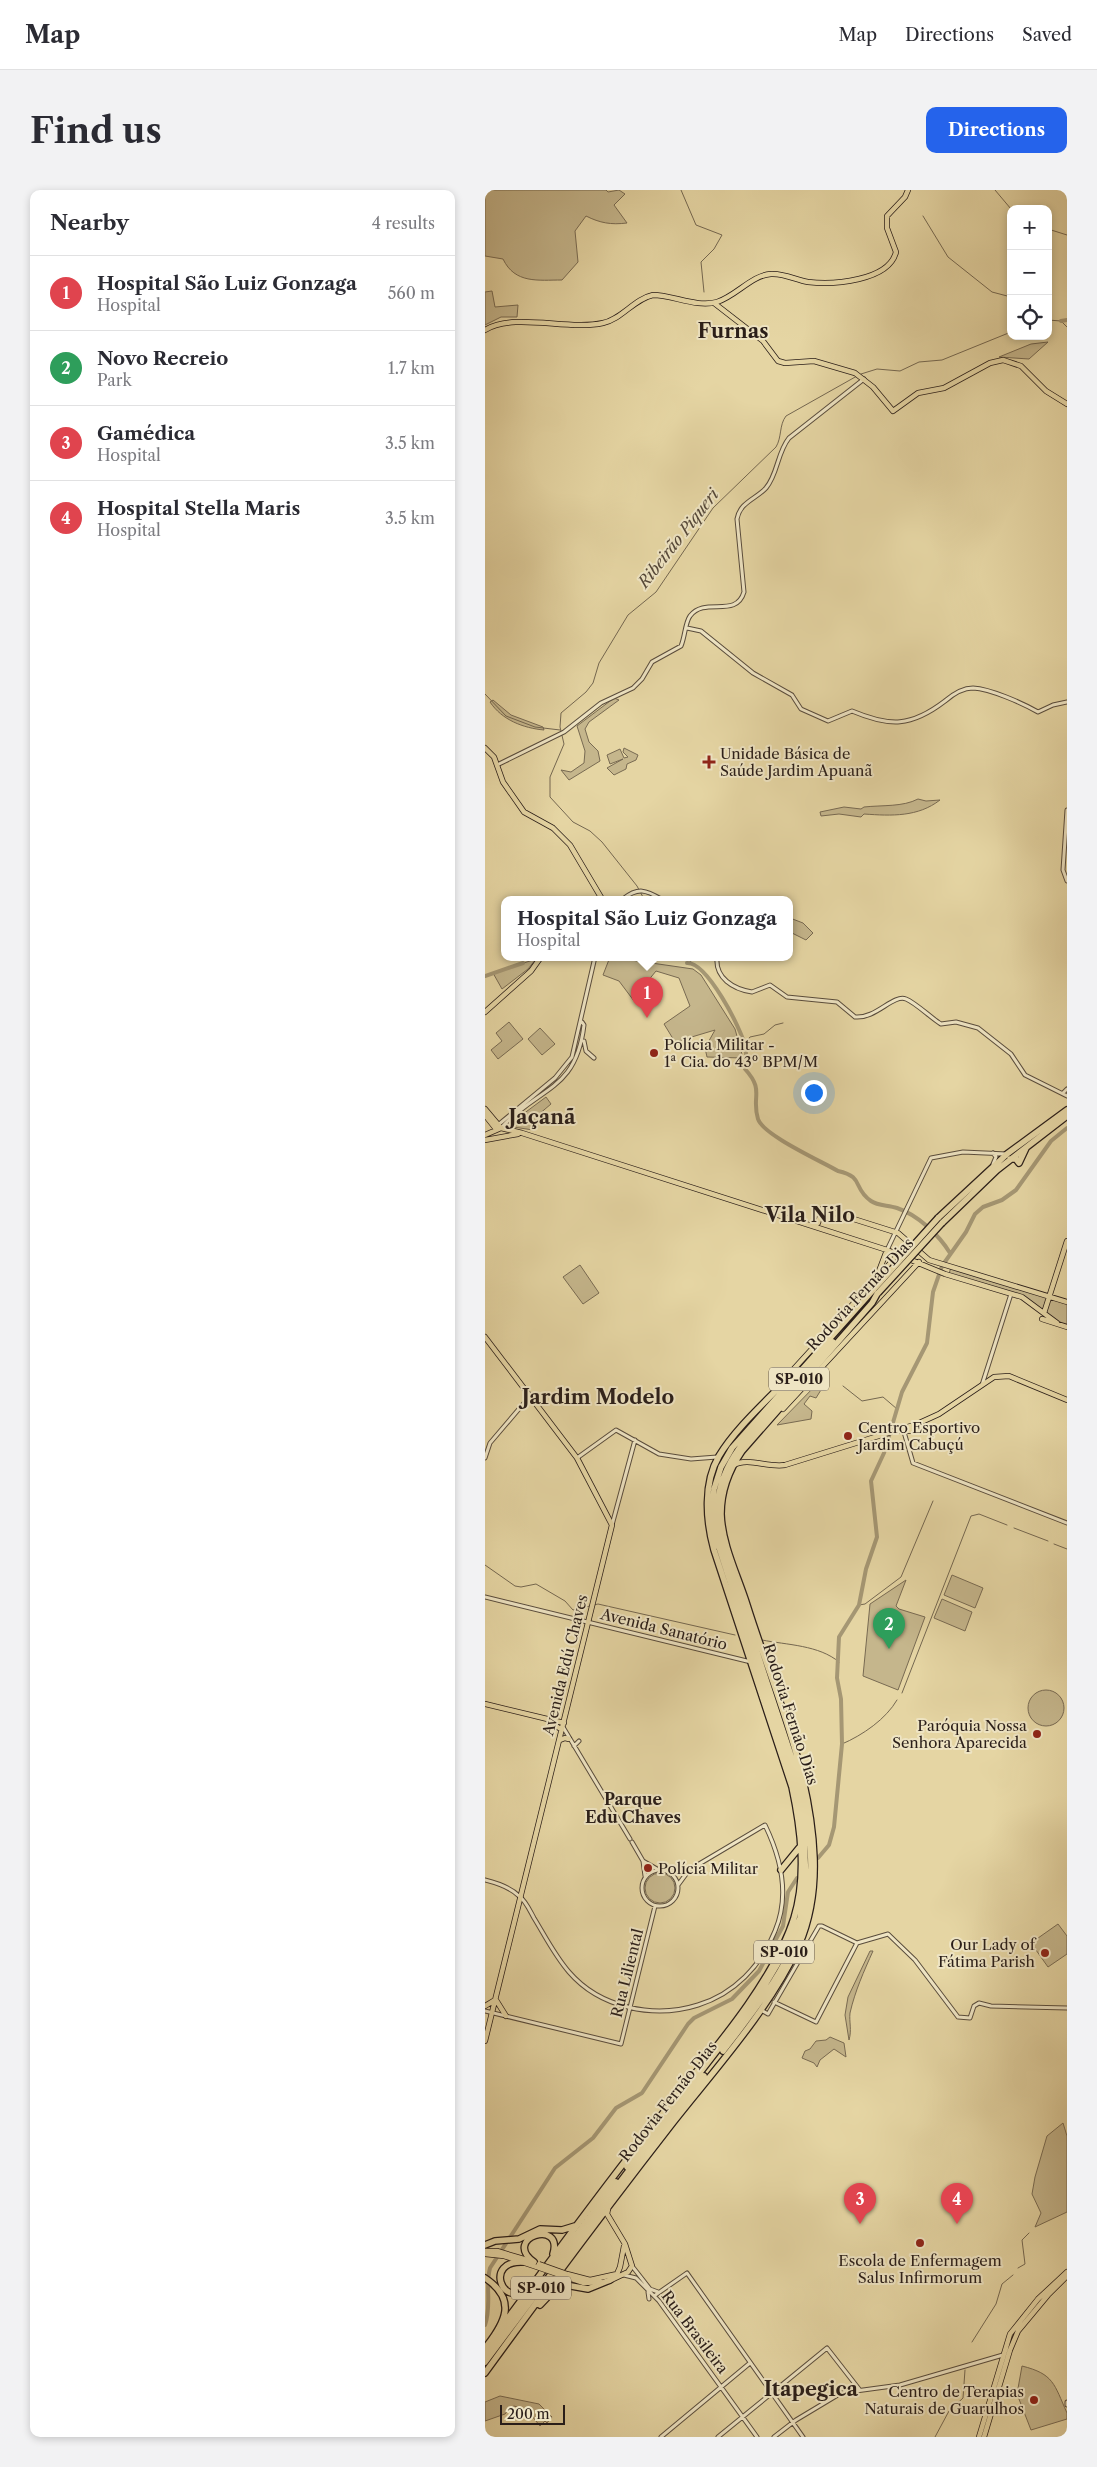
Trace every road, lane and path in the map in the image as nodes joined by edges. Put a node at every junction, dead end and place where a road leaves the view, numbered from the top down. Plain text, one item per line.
1 (908, 190) edge
2 (716, 305) junction
3 (485, 330) edge
4 (863, 378) junction
5 (1067, 404) edge
6 (687, 628) junction
7 (1067, 702) edge
8 (485, 748) edge
9 (497, 765) junction
10 (1067, 810) edge
11 (1067, 881) edge
12 (599, 896) edge
13 (628, 896) edge
14 (654, 896) edge
15 (538, 961) edge
16 (594, 961) edge
17 (717, 961) edge
18 (485, 1012) edge
19 (581, 1022) junction
20 (583, 1036) junction
21 (594, 1058) dead end
22 (1067, 1089) edge
23 (1063, 1093) junction
24 (1067, 1096) edge
25 (485, 1109) edge
26 (1067, 1110) edge
27 (485, 1115) edge
28 (1067, 1116) edge
29 (498, 1127) junction
30 (527, 1135) junction
31 (488, 1137) edge
32 (992, 1152) junction
33 (1009, 1157) junction
34 (990, 1170) junction
35 (940, 1221) junction
36 (818, 1223) junction
37 (812, 1227) junction
38 (822, 1230) junction
39 (895, 1232) junction
40 (1067, 1241) edge
41 (911, 1244) junction
42 (887, 1250) junction
43 (899, 1254) junction
44 (894, 1259) junction
45 (919, 1262) junction
46 (948, 1265) junction
47 (945, 1273) junction
48 (976, 1274) junction
49 (906, 1277) junction
50 (875, 1280) junction
51 (978, 1283) junction
52 (876, 1292) junction
53 (1012, 1293) junction
54 (1049, 1296) junction
55 (1067, 1302) edge
56 (1043, 1316) junction
57 (845, 1321) junction
58 (1067, 1326) edge
59 (485, 1337) edge
60 (985, 1374) junction
61 (988, 1381) junction
62 (982, 1385) junction
63 (773, 1394) junction
64 (530, 1396) junction
65 (1067, 1400) edge
66 (771, 1419) junction
67 (917, 1424) junction
68 (908, 1426) junction
69 (893, 1431) junction
70 (910, 1431) junction
71 (904, 1432) junction
72 (635, 1440) junction
73 (908, 1442) junction
74 (742, 1451) junction
75 (718, 1457) junction
76 (485, 1458) edge
77 (577, 1458) junction
78 (706, 1460) junction
79 (746, 1462) junction
80 (732, 1466) junction
81 (714, 1470) junction
82 (1067, 1523) edge
83 (612, 1525) junction
84 (485, 1597) edge
85 (588, 1622) junction
86 (751, 1662) junction
87 (485, 1704) edge
88 (546, 1719) junction
89 (563, 1727) junction
90 (569, 1739) junction
91 (560, 1740) junction
92 (579, 1741) dead end
93 (574, 1746) junction
94 (800, 1846) junction
95 (643, 1861) junction
96 (658, 1870) junction
97 (689, 1870) junction
98 (781, 1870) junction
99 (671, 1874) junction
100 (645, 1877) junction
101 (487, 1881) edge
102 (678, 1885) junction
103 (521, 1897) junction
104 (655, 1906) junction
105 (857, 1943) junction
106 (495, 1999) junction
107 (774, 2002) junction
108 (485, 2006) edge
109 (631, 2008) junction
110 (1067, 2008) edge
111 (760, 2010) junction
112 (485, 2011) edge
113 (492, 2013) junction
114 (506, 2016) junction
115 (485, 2041) edge
116 (625, 2161) junction
117 (619, 2178) junction
118 (609, 2205) junction
119 (597, 2213) junction
120 (579, 2223) junction
121 (595, 2225) junction
122 (584, 2239) junction
123 (485, 2245) edge
124 (485, 2253) edge
125 (505, 2254) junction
126 (551, 2261) junction
127 (522, 2262) junction
128 (537, 2264) junction
129 (621, 2264) junction
130 (632, 2265) junction
131 (1067, 2272) edge
132 (623, 2274) junction
133 (566, 2276) junction
134 (1067, 2276) edge
135 (485, 2278) edge
136 (610, 2280) junction
137 (534, 2283) junction
138 (648, 2291) junction
139 (659, 2292) junction
140 (654, 2296) junction
141 (649, 2299) dead end
142 (524, 2321) junction
143 (499, 2330) junction
144 (485, 2348) edge
145 (485, 2355) edge
146 (1003, 2355) junction
147 (485, 2362) edge
148 (750, 2363) junction
149 (486, 2371) edge
150 (721, 2387) junction
151 (859, 2390) junction
152 (772, 2393) junction
153 (742, 2417) junction
154 (793, 2422) junction
155 (994, 2423) dead end
156 (988, 2424) junction
157 (661, 2437) edge
158 (718, 2437) edge
159 (757, 2437) edge
160 (775, 2437) edge
161 (803, 2437) edge
162 (979, 2437) edge
163 (985, 2437) edge

1 - 2 main road
2 - 3 main road
2 - 4 main road
4 - 5 main road
4 - 6 street
6 - 7 street
6 - 9 street
8 - 9 main road
9 - 12 main road
10 - 11 street
13 - 14 street
15 - 18 main road
16 - 19 street
17 - 23 street
19 - 20 street
19 - 29 street
20 - 21 street
20 - 29 street
22 - 23 street
23 - 24 street
25 - 29 main road
26 - 33 highway, Rodovia Fernão Dias / SP-010
27 - 29 main road
28 - 33 highway
29 - 30 main road
29 - 31 main road
29 - 31 main road
30 - 31 main road
30 - 37 main road
32 - 33 street
32 - 34 street
32 - 39 street
33 - 34 highway, Rodovia Fernão Dias / SP-010
33 - 35 highway, Rodovia Fernão Dias / SP-010
34 - 35 highway, Rodovia Fernão Dias / SP-010
35 - 52 highway, Rodovia Fernão Dias / SP-010, bridge
36 - 37 main road
36 - 38 main road
36 - 39 main road
37 - 38 main road
38 - 42 main road
39 - 41 main road
39 - 42 street
40 - 54 main road
41 - 43 main road, SP-010
41 - 46 main road
42 - 43 main road
42 - 50 main road
43 - 44 main road, SP-010
43 - 45 main road
44 - 49 main road
44 - 50 main road, SP-010
45 - 47 main road
45 - 49 main road
46 - 47 main road
46 - 48 main road
47 - 51 main road
48 - 51 main road
48 - 54 main road
49 - 66 main road
50 - 63 main road, SP-010
51 - 53 main road
52 - 57 highway, Rodovia Fernão Dias / SP-010
52 - 66 highway
52 - 119 highway, Rodovia Fernão Dias / SP-010
53 - 56 main road
53 - 60 street
54 - 55 main road
54 - 56 main road
56 - 58 main road
57 - 63 highway
57 - 117 highway, Rodovia Fernão Dias / SP-010
59 - 64 main road
60 - 61 main road
60 - 62 street
61 - 62 main road
61 - 65 main road
62 - 67 main road
63 - 75 highway, SP-010
64 - 76 street
64 - 77 main road
66 - 74 highway, SP-010
67 - 68 main road
67 - 70 main road
68 - 69 main road
68 - 71 main road
69 - 71 main road
69 - 79 main road
70 - 71 main road
70 - 73 street
71 - 73 street
72 - 77 street
72 - 78 street
72 - 83 street, Avenida Edú Chaves
73 - 82 street
74 - 79 main road
74 - 80 highway, SP-010
75 - 78 street
75 - 81 highway, SP-010
77 - 83 main road
78 - 81 street
79 - 80 main road
80 - 111 highway, SP-010
81 - 86 highway, SP-010
83 - 85 main road, Avenida Edú Chaves
84 - 85 street, Avenida Sanatório
85 - 86 street, Avenida Sanatório
85 - 89 main road, Avenida Edú Chaves
86 - 94 highway, SP-010
87 - 88 main road
88 - 89 main road
88 - 89 main road
89 - 90 street
89 - 91 main road, Avenida Edú Chaves
90 - 91 main road
90 - 93 street
91 - 103 main road, Avenida Edú Chaves
92 - 93 street
93 - 95 street
94 - 98 highway
94 - 116 highway, SP-010
95 - 96 street
95 - 100 street
96 - 99 street
96 - 100 street
97 - 98 street
97 - 99 street
97 - 102 street
98 - 109 street
99 - 102 street
100 - 104 street
101 - 103 street
102 - 104 street
103 - 106 main road, Avenida Edú Chaves
103 - 109 street
104 - 109 street, Rua Liliental
105 - 107 street
105 - 107 street
105 - 110 street
106 - 108 main road
106 - 113 main road, Avenida Edú Chaves
106 - 114 main road
107 - 111 street
109 - 114 street, Rua Liliental
111 - 118 highway, SP-010
112 - 113 street
113 - 114 street
113 - 115 main road, Avenida Edú Chaves
116 - 117 highway
116 - 120 highway, SP-010
117 - 145 highway, Rodovia Fernão Dias / SP-010
118 - 121 highway, SP-010
118 - 130 main road, Rua Brasileira
119 - 122 highway
119 - 147 highway, Rodovia Fernão Dias / SP-010
120 - 123 highway
120 - 126 highway, SP-010
121 - 122 highway, SP-010
121 - 129 main road
122 - 142 highway, SP-010
124 - 125 main road
125 - 127 main road
125 - 128 main road
126 - 128 highway
126 - 137 highway, SP-010
127 - 128 main road
127 - 137 highway
128 - 133 main road, bridge
129 - 130 main road
129 - 133 main road
130 - 132 main road
130 - 139 street, Rua Brasileira
131 - 146 main road
132 - 136 main road
132 - 138 street, Rua Brasileira
133 - 136 main road
134 - 156 main road
135 - 143 highway
136 - 142 highway
137 - 143 highway, SP-010
138 - 140 street, Rua Brasileira
138 - 141 street
139 - 140 street
139 - 148 street
140 - 150 street, Rua Brasileira
142 - 149 highway, SP-010
143 - 144 highway
146 - 151 street
146 - 162 main road
148 - 150 street
148 - 152 street
150 - 153 street, Rua Brasileira
150 - 157 street
151 - 152 street
151 - 154 street
152 - 153 street
152 - 154 street
153 - 158 street
153 - 159 street, Rua Brasileira
154 - 160 street
154 - 161 street
155 - 156 main road
156 - 163 main road

